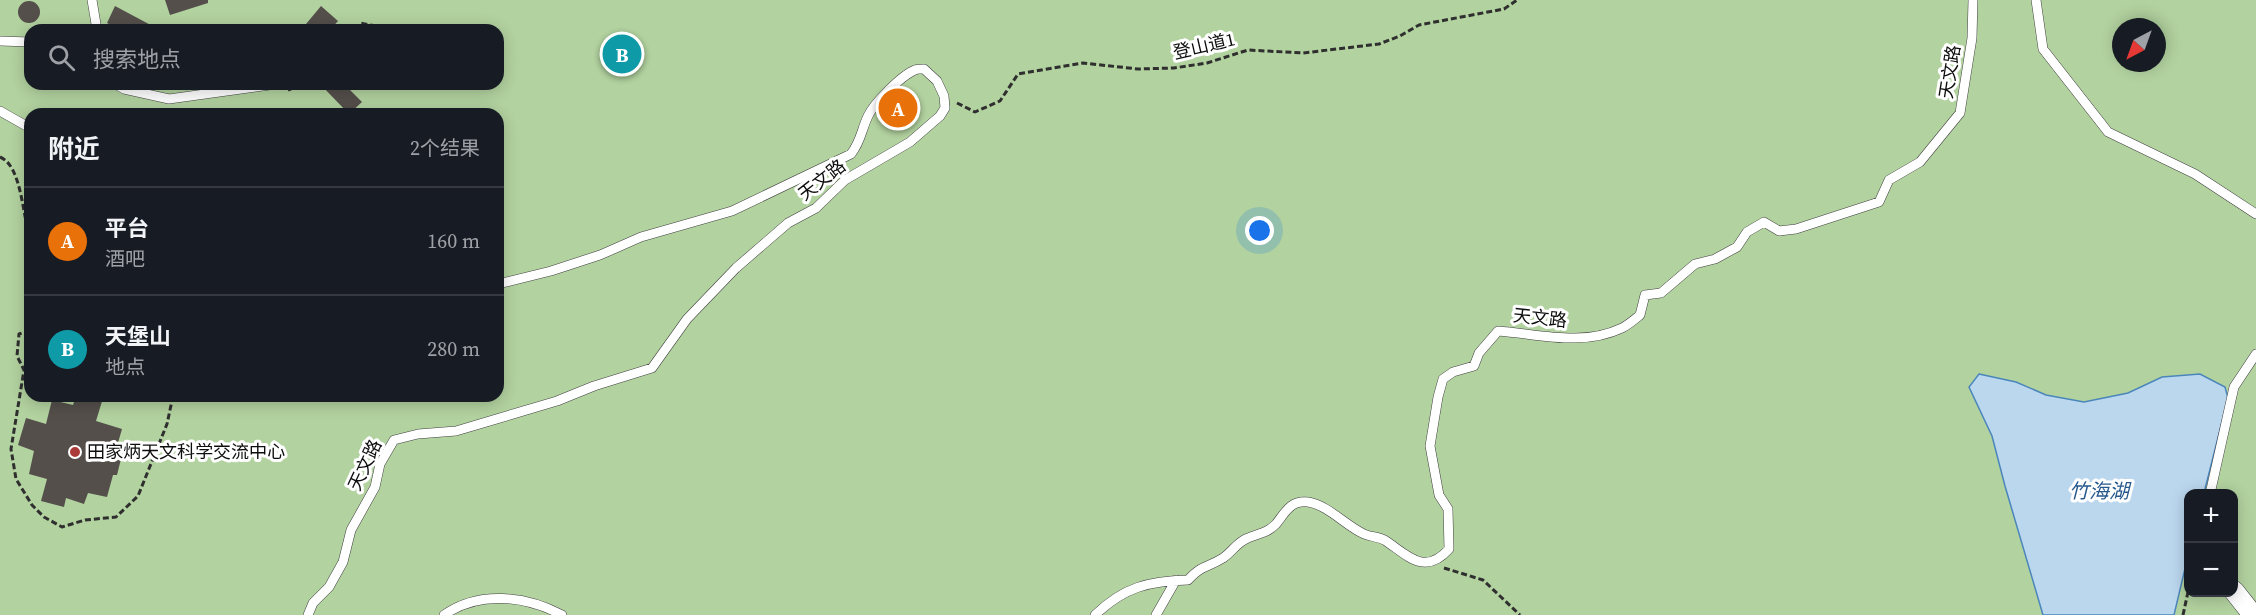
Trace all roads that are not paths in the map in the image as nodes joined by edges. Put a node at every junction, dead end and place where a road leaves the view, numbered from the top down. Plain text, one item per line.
1 (92, 0) edge
2 (1973, 0) edge
3 (2036, 0) edge
4 (96, 24) edge
5 (0, 41) edge
6 (24, 42) edge
7 (128, 90) edge
8 (234, 90) edge
9 (0, 111) edge
10 (24, 125) edge
11 (2256, 214) edge
12 (504, 283) edge
13 (2256, 354) edge
14 (2211, 489) edge
15 (1176, 580) junction
16 (2238, 596) edge
17 (308, 615) edge
18 (444, 615) edge
19 (562, 615) edge
20 (1095, 615) edge
21 (1156, 615) edge
22 (2253, 615) edge

1 - 4 lane
2 - 15 lane, 天文路
3 - 11 lane
5 - 6 lane
7 - 8 lane
9 - 10 lane
12 - 17 lane, 天文路
13 - 14 lane
15 - 20 lane
15 - 21 lane
16 - 22 street
18 - 19 lane

